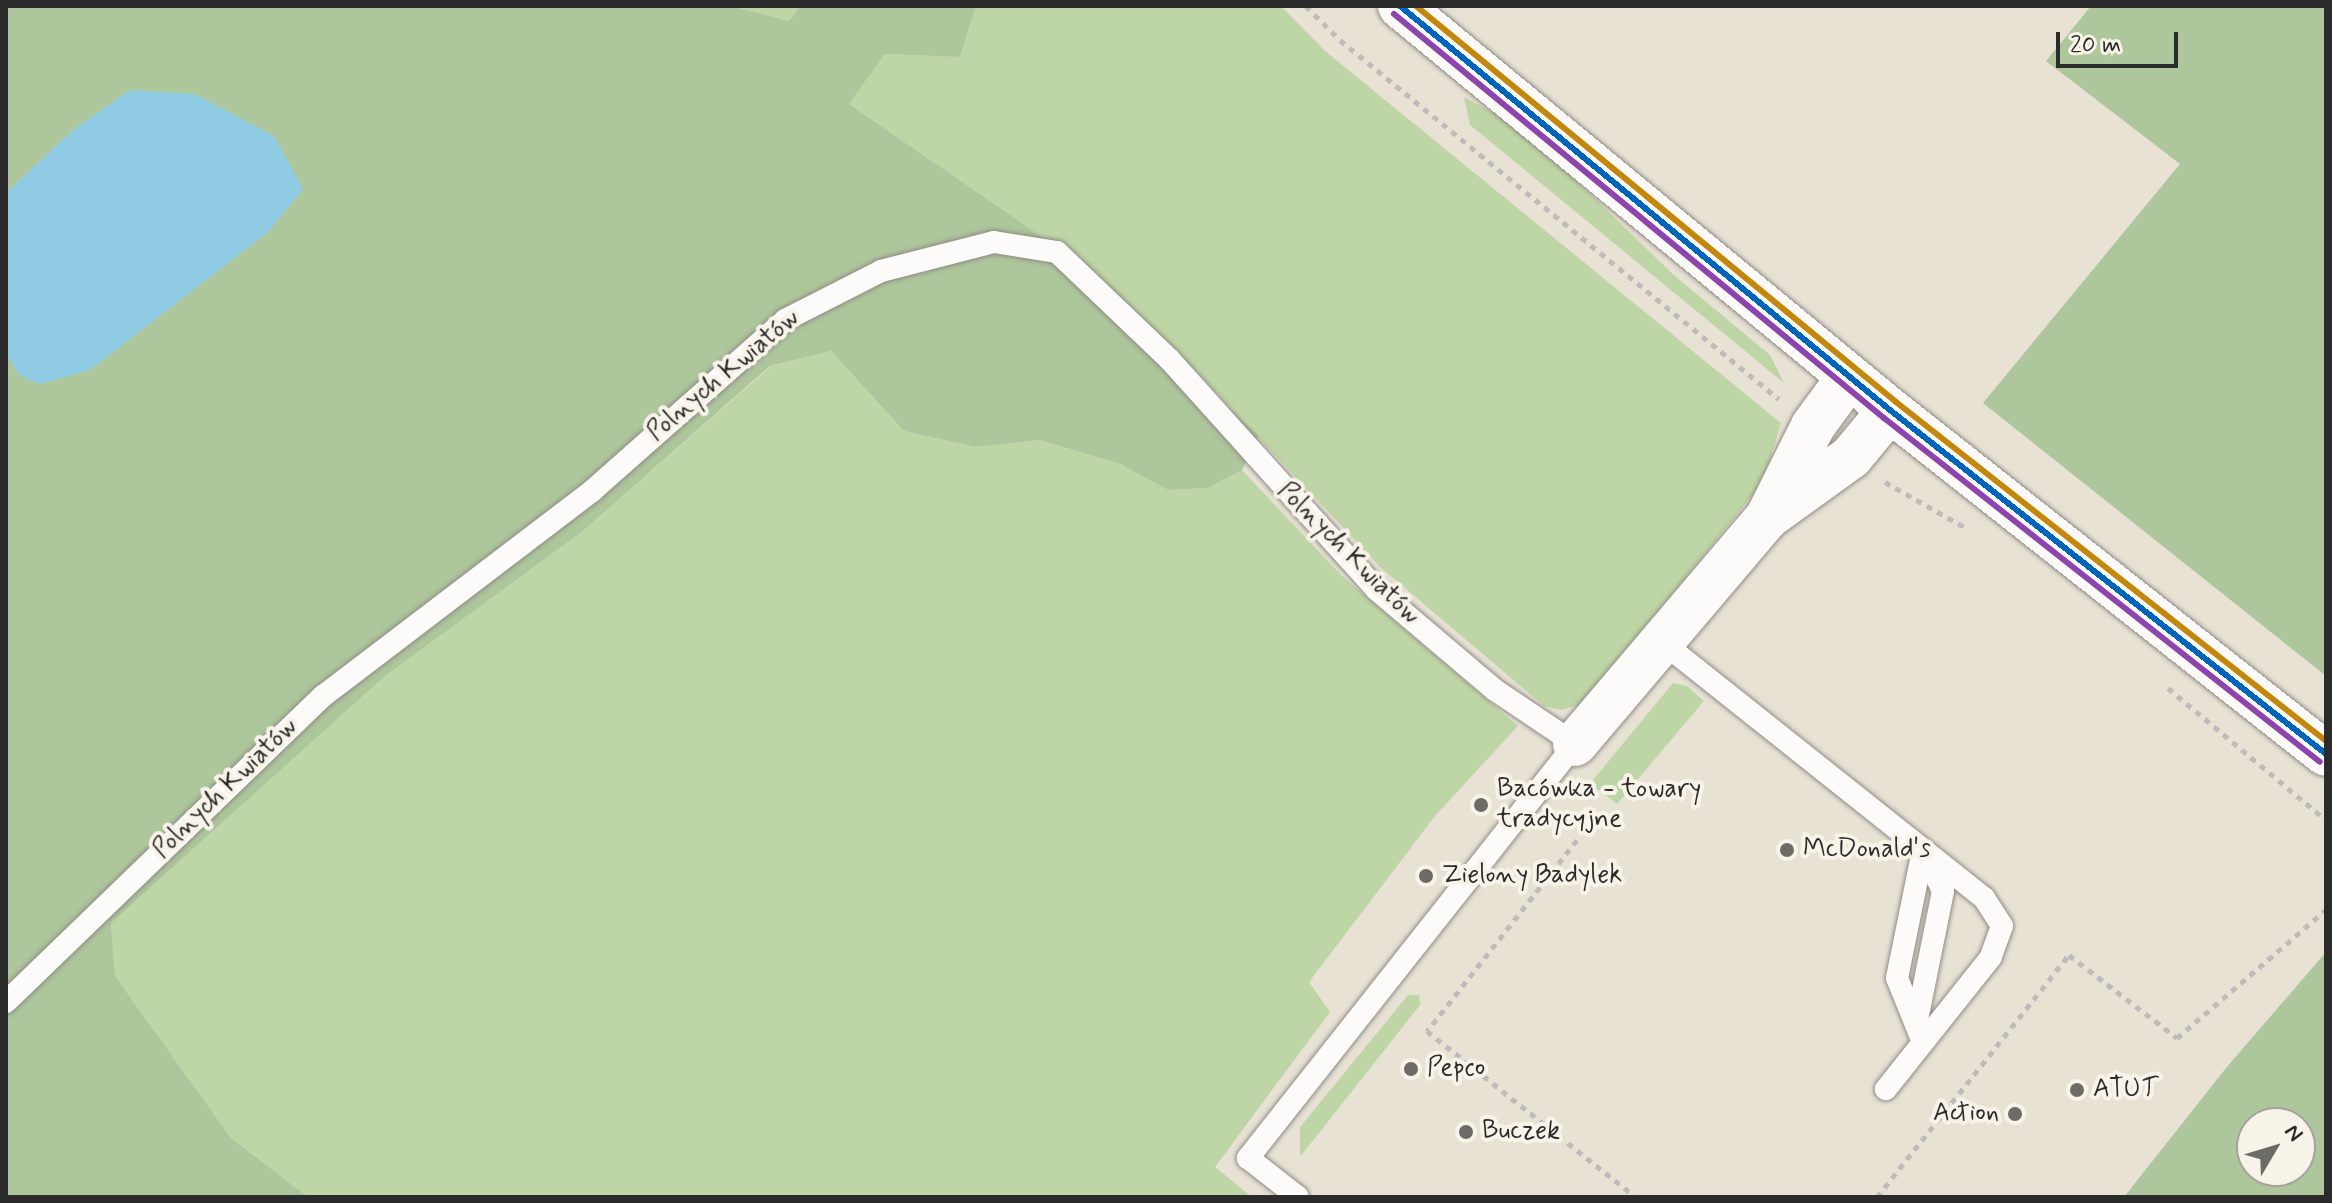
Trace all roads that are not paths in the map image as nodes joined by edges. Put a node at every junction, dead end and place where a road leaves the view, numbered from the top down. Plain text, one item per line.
1 (1400, 6) edge
2 (1849, 377) junction
3 (1890, 410) junction
4 (1767, 518) junction
5 (1662, 642) junction
6 (1575, 744) junction
7 (2326, 754) edge
8 (1923, 850) junction
9 (6, 1002) edge
10 (1920, 1033) junction
11 (1886, 1089) dead end
12 (1298, 1197) edge

1 - 2 main road
2 - 3 main road
2 - 4 main road
3 - 4 main road
3 - 7 main road
4 - 5 main road
5 - 6 main road
5 - 8 lane
6 - 9 lane, Polnych Kwiatów
6 - 12 lane
8 - 10 lane
8 - 10 lane
10 - 11 lane

